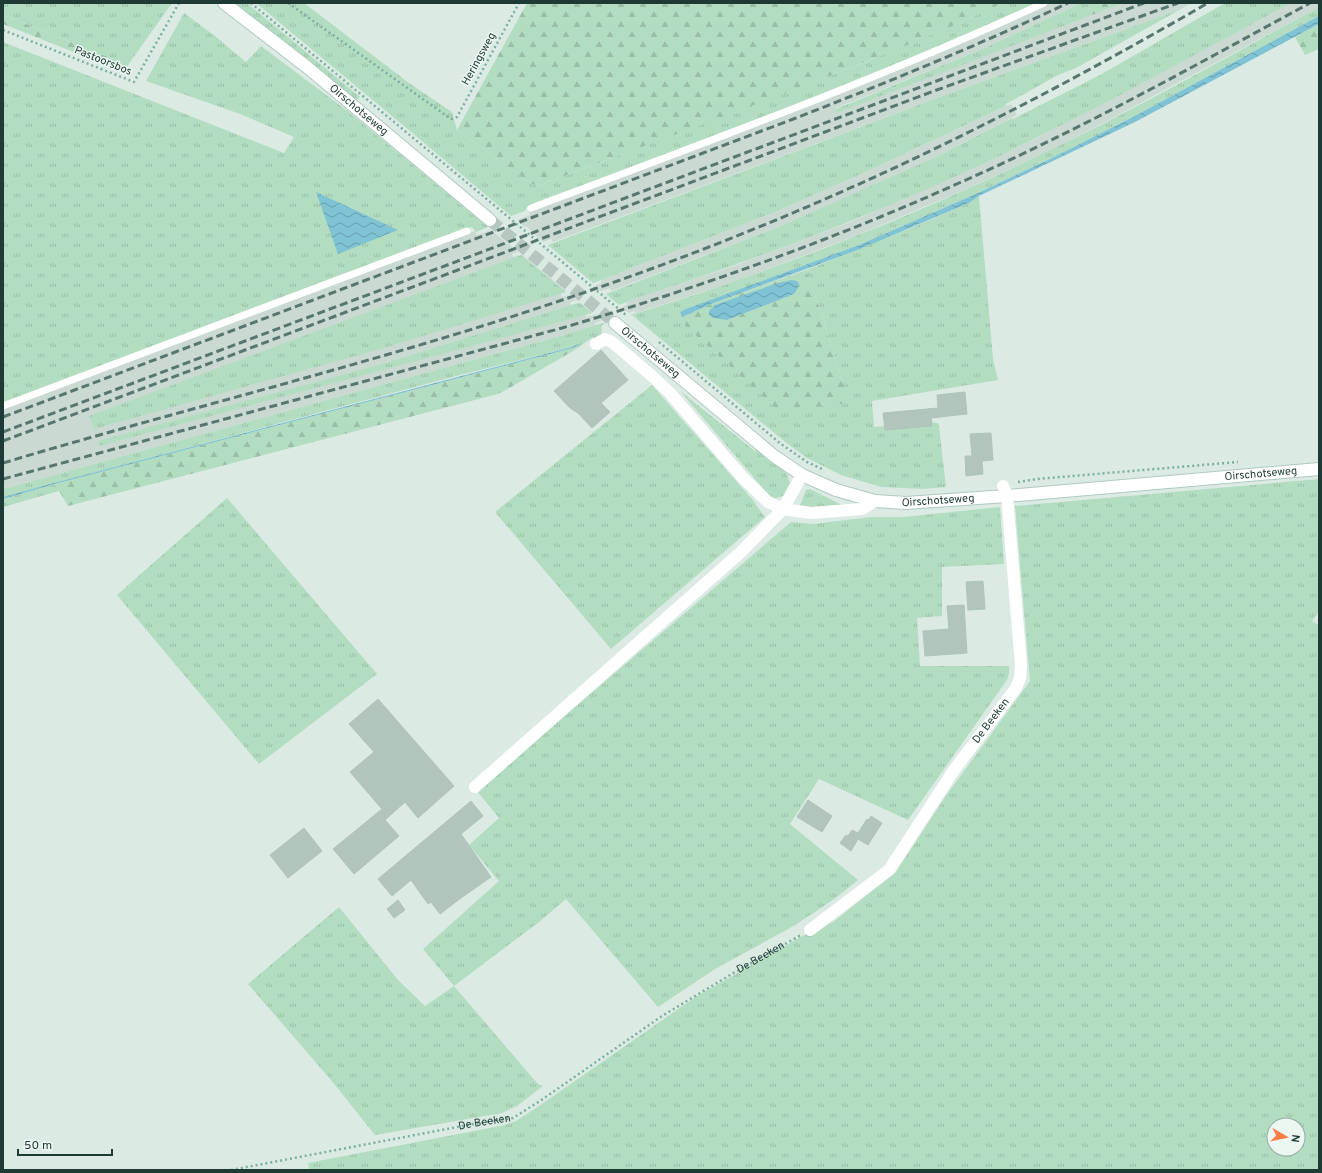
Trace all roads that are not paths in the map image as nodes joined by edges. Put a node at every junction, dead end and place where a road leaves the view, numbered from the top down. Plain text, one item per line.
1 (224, 3) edge
2 (1044, 3) edge
3 (531, 208) dead end
4 (490, 220) tunnel mouth
5 (467, 232) dead end
6 (615, 323) tunnel mouth
7 (596, 344) dead end
8 (3, 406) edge
9 (1319, 470) edge
10 (802, 475) junction
11 (1005, 491) junction
12 (874, 501) junction
13 (783, 509) junction
14 (475, 787) dead end
15 (810, 930) road end

1 - 4 street, Oirschotseweg
2 - 3 lane
5 - 8 lane
6 - 10 street, Oirschotseweg
7 - 13 street
9 - 11 street, Oirschotseweg
10 - 12 street, Oirschotseweg
10 - 13 street
11 - 12 street, Oirschotseweg
11 - 15 street, De Beeken
12 - 13 street
13 - 14 street

